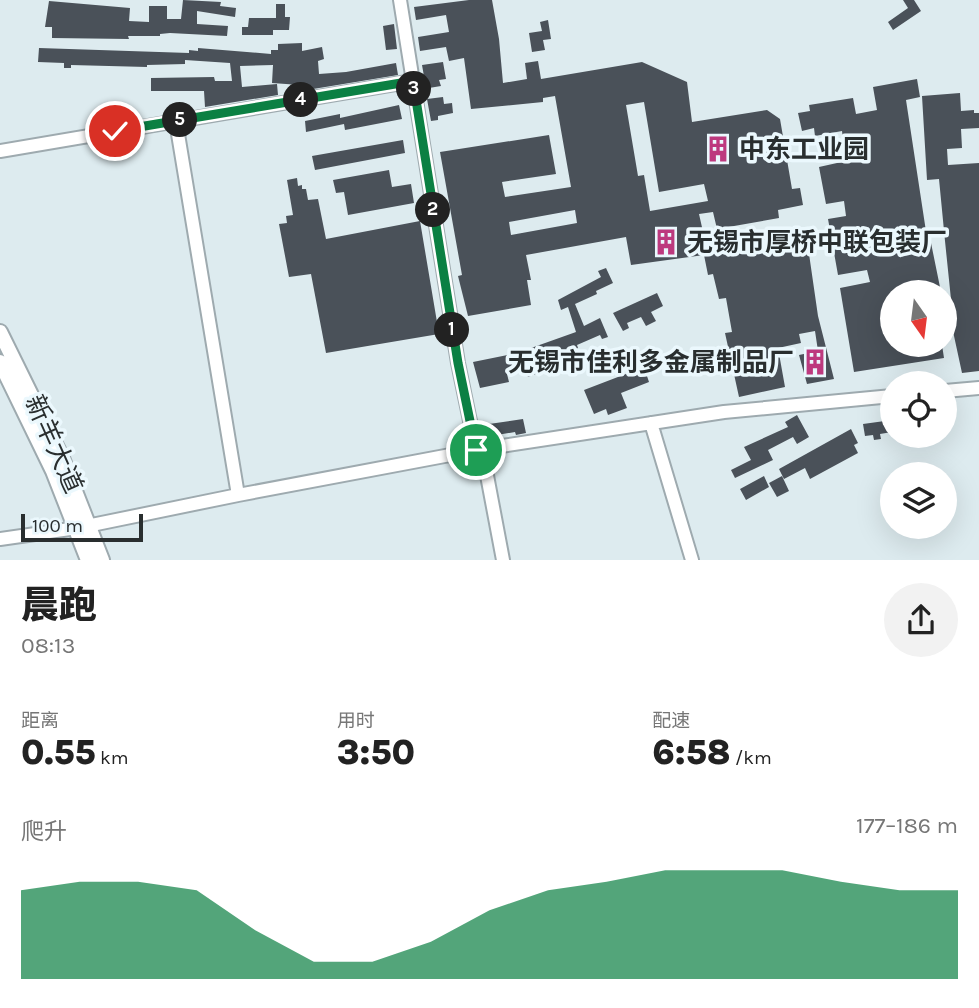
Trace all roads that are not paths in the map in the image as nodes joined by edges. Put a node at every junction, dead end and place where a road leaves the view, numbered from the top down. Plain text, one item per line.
1 (400, 0) edge
2 (413, 81) junction
3 (176, 122) junction
4 (0, 151) edge
5 (0, 332) edge
6 (0, 362) edge
7 (979, 388) edge
8 (957, 390) edge
9 (880, 397) edge
10 (651, 424) junction
11 (479, 449) junction
12 (238, 495) junction
13 (83, 527) junction
14 (0, 539) edge
15 (88, 560) edge
16 (102, 560) edge
17 (503, 560) edge
18 (692, 560) edge

1 - 2 street
2 - 3 street
2 - 11 street
3 - 4 street
3 - 12 street
5 - 13 main road, 新羊大道
6 - 13 main road, 新羊大道
7 - 8 street
9 - 10 street
10 - 11 street
10 - 18 street
11 - 12 street
11 - 17 street
12 - 13 street
13 - 14 street
13 - 15 main road, 新羊大道
13 - 16 main road, 新羊大道

